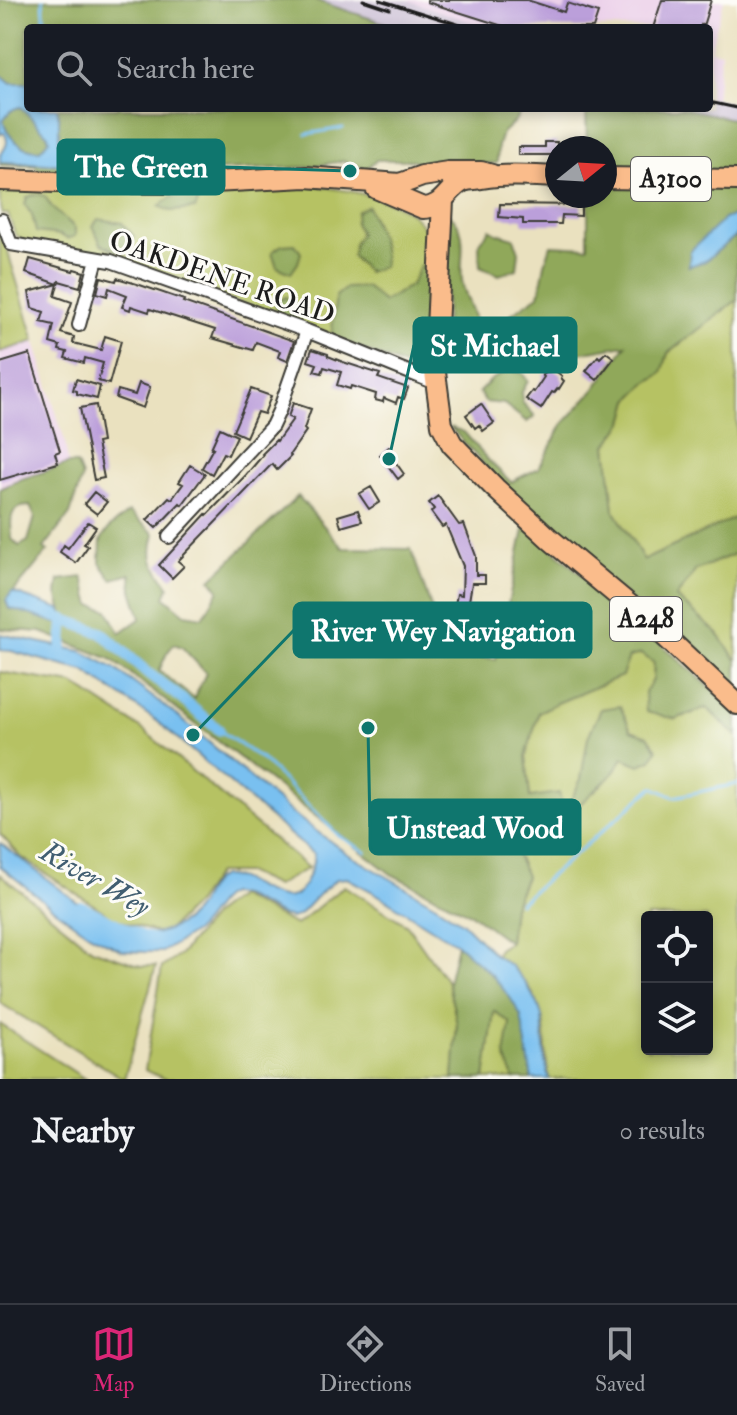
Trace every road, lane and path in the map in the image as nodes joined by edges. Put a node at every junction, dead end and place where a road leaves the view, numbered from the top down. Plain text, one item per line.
1 (427, 175) junction
2 (492, 175) junction
3 (545, 177) edge
4 (617, 178) edge
5 (0, 180) edge
6 (737, 180) edge
7 (357, 181) junction
8 (444, 197) junction
9 (420, 206) junction
10 (2, 220) dead end
11 (440, 248) junction
12 (97, 259) junction
13 (79, 325) dead end
14 (307, 331) junction
15 (437, 380) junction
16 (169, 537) dead end
17 (737, 704) edge

1 - 2 main road
1 - 7 main road
1 - 8 main road
1 - 9 main road
2 - 3 main road
2 - 8 main road
4 - 6 main road, A3100
5 - 7 main road
7 - 9 main road
8 - 9 main road
8 - 11 main road, A248
9 - 11 main road, A248
10 - 12 street, OAKDENE ROAD
11 - 15 main road, A248
12 - 13 street
12 - 14 street, OAKDENE ROAD
14 - 15 street, OAKDENE ROAD
14 - 16 street
15 - 17 main road, A248

